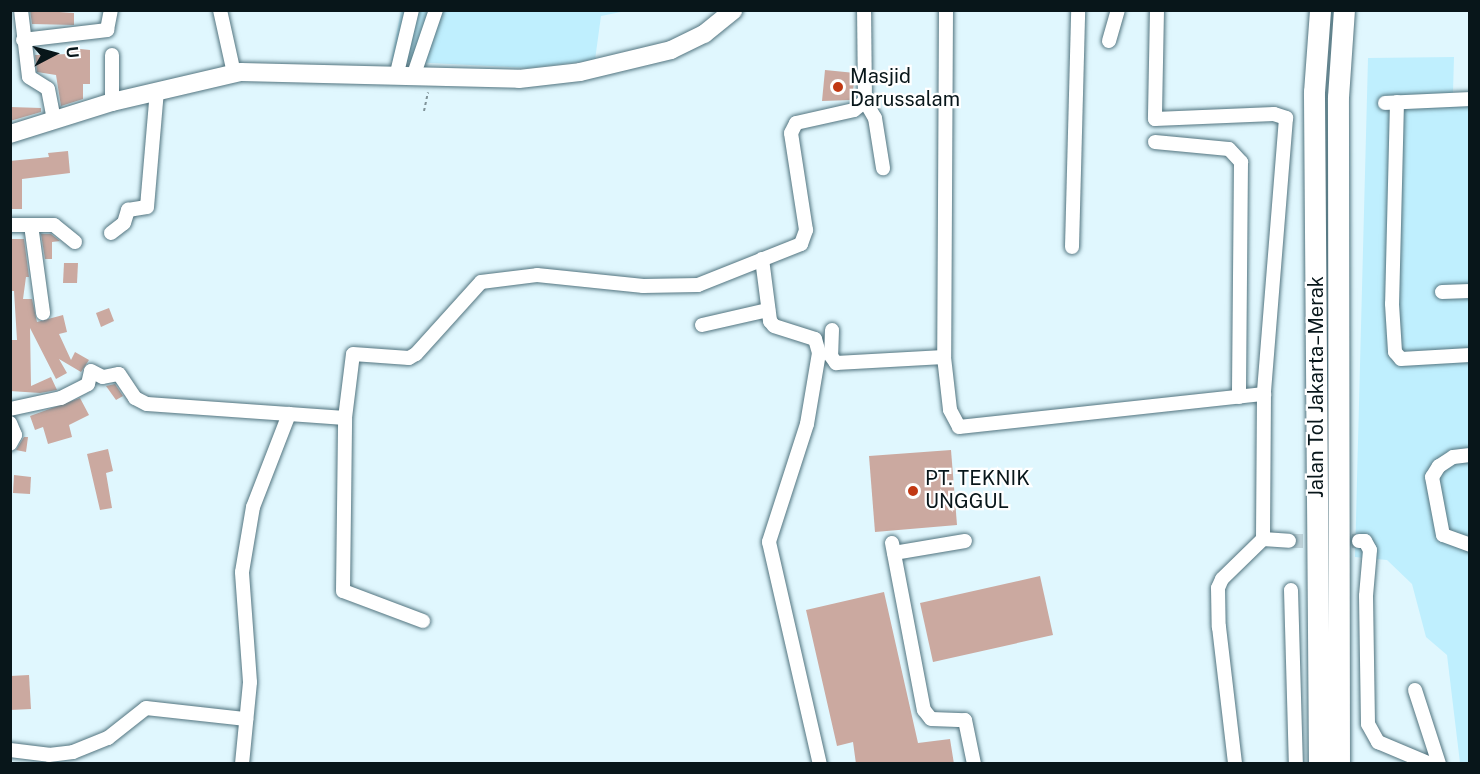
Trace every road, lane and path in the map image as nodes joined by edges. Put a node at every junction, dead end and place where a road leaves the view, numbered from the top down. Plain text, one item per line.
1 (21, 10) edge
2 (111, 10) edge
3 (220, 10) edge
4 (412, 10) edge
5 (436, 10) edge
6 (734, 10) edge
7 (864, 10) edge
8 (945, 10) edge
9 (1078, 10) edge
10 (1118, 10) edge
11 (1157, 10) edge
12 (1320, 10) edge
13 (1344, 10) edge
14 (23, 40) junction
15 (1109, 41) dead end
16 (112, 55) dead end
17 (234, 73) junction
18 (413, 77) junction
19 (157, 90) junction
20 (1470, 99) edge
21 (865, 101) junction
22 (112, 102) junction
23 (424, 111) dead end
24 (54, 120) junction
25 (10, 134) edge
26 (1155, 142) dead end
27 (882, 168) dead end
28 (10, 225) edge
29 (31, 225) junction
30 (111, 233) dead end
31 (75, 242) dead end
32 (1072, 248) dead end
33 (762, 259) junction
34 (1470, 291) edge
35 (1442, 292) dead end
36 (768, 310) junction
37 (43, 313) dead end
38 (702, 325) dead end
39 (832, 330) dead end
40 (1470, 355) edge
41 (944, 357) junction
42 (1264, 394) junction
43 (1239, 397) junction
44 (10, 409) edge
45 (289, 414) junction
46 (345, 418) junction
47 (10, 423) edge
48 (10, 444) edge
49 (1470, 455) edge
50 (1263, 539) junction
51 (965, 541) dead end
52 (1289, 541) tunnel mouth
53 (1359, 541) dead end
54 (1470, 545) edge
55 (1291, 590) dead end
56 (423, 621) dead end
57 (1415, 690) dead end
58 (246, 719) junction
59 (10, 750) edge
60 (242, 764) edge
61 (820, 764) edge
62 (974, 764) edge
63 (1235, 764) edge
64 (1296, 764) edge
65 (1319, 764) edge
66 (1339, 764) edge
67 (1430, 764) edge
68 (1439, 764) edge

1 - 14 street
2 - 14 street
3 - 17 street
4 - 18 street
5 - 18 street
6 - 18 main road
7 - 21 street
8 - 41 street
9 - 32 street
10 - 15 street
11 - 42 street
12 - 65 highway, Jalan Tol Jakarta–Merak
13 - 66 highway, Jalan Tol Jakarta–Merak
14 - 24 street
16 - 22 street
17 - 18 main road
17 - 19 main road
18 - 23 path
19 - 22 main road
19 - 30 street
20 - 40 street
21 - 27 street
21 - 33 street
22 - 24 main road
24 - 25 main road
26 - 43 street
28 - 29 street
29 - 31 street
29 - 37 street
33 - 36 street
33 - 46 street
34 - 35 street
36 - 38 street
36 - 61 street
39 - 41 street
41 - 43 street
42 - 43 street
42 - 50 street
44 - 45 street
45 - 46 street
45 - 58 street
46 - 56 street
47 - 48 street
49 - 54 street
50 - 52 street
50 - 63 street
51 - 62 street
53 - 67 street
55 - 64 street
57 - 68 street
58 - 59 street
58 - 60 street

